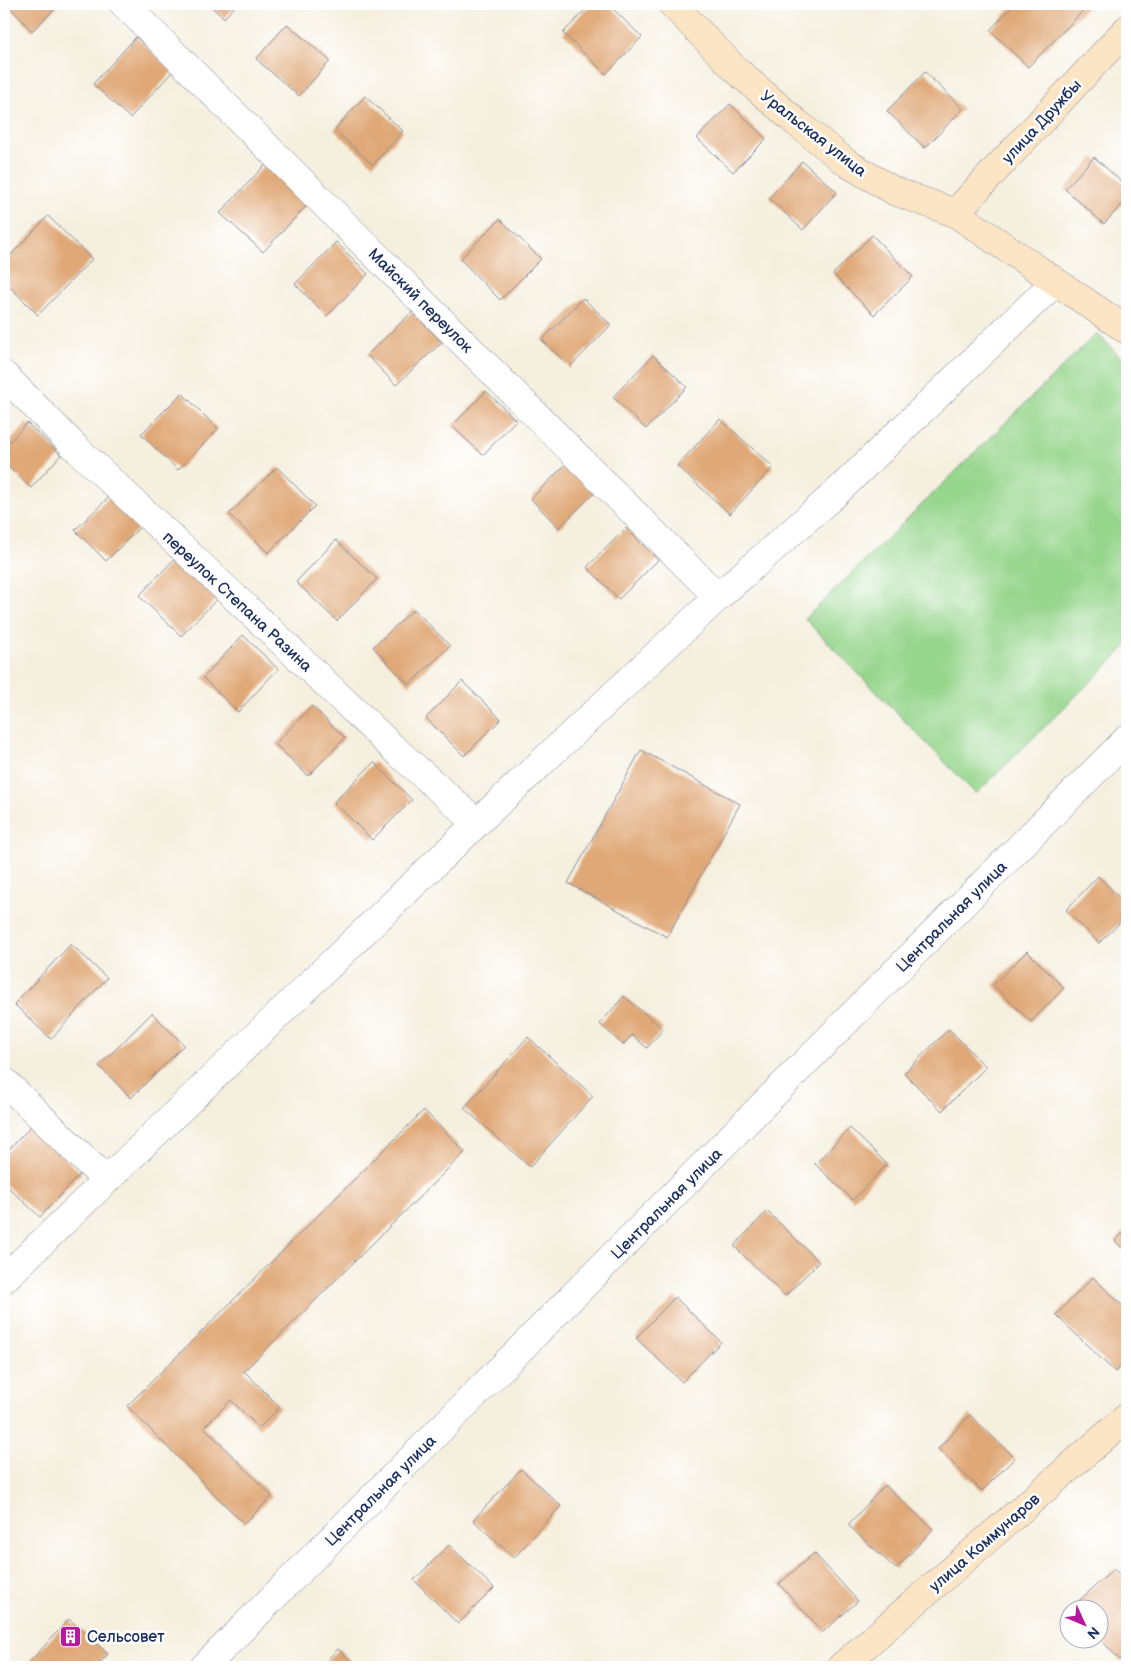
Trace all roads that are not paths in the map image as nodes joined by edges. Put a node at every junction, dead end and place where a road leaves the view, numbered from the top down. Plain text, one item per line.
1 (124, 4) edge
2 (672, 4) edge
3 (1127, 29) edge
4 (955, 213) junction
5 (1055, 282) junction
6 (1127, 330) edge
7 (4, 376) edge
8 (718, 597) junction
9 (1127, 740) edge
10 (476, 822) junction
11 (4, 1081) edge
12 (106, 1180) junction
13 (4, 1279) edge
14 (1127, 1417) edge
15 (204, 1667) edge
16 (841, 1667) edge

1 - 8 street, Майский переулок
2 - 4 street, Уральская улица
3 - 4 street, улица Дружбы
4 - 5 street, Уральская улица
5 - 6 street, Уральская улица
5 - 8 street
7 - 10 street, переулок Степана Разина
8 - 10 street
9 - 15 street, Центральная улица
10 - 12 street
11 - 12 street
12 - 13 street
14 - 16 street, улица Коммунаров

